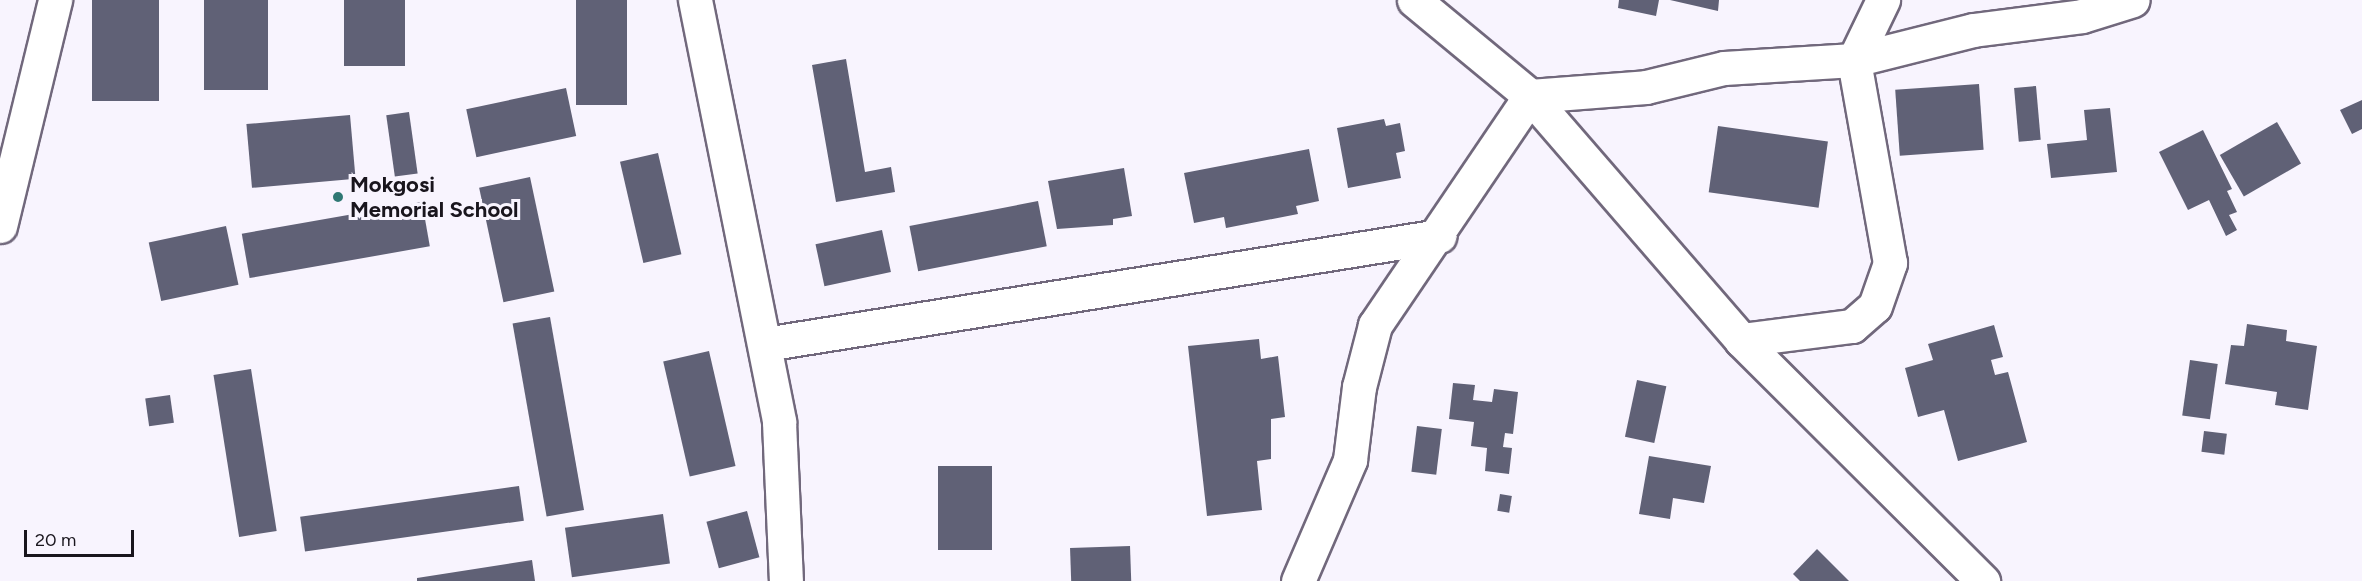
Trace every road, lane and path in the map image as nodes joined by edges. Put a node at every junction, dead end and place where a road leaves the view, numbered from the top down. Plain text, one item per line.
1 (55, 0) edge
2 (695, 0) edge
3 (1414, 0) edge
4 (1883, 0) edge
5 (2133, 0) edge
6 (1854, 60) junction
7 (1530, 96) junction
8 (0, 226) edge
9 (1439, 236) junction
10 (1742, 340) junction
11 (765, 344) junction
12 (786, 581) edge
13 (1298, 581) edge
14 (1983, 581) edge

1 - 8 street
2 - 11 street
3 - 7 street
4 - 6 street
5 - 6 street
6 - 7 street
6 - 10 street
7 - 9 street
7 - 10 street
9 - 11 street
9 - 13 street
10 - 14 street
11 - 12 street

